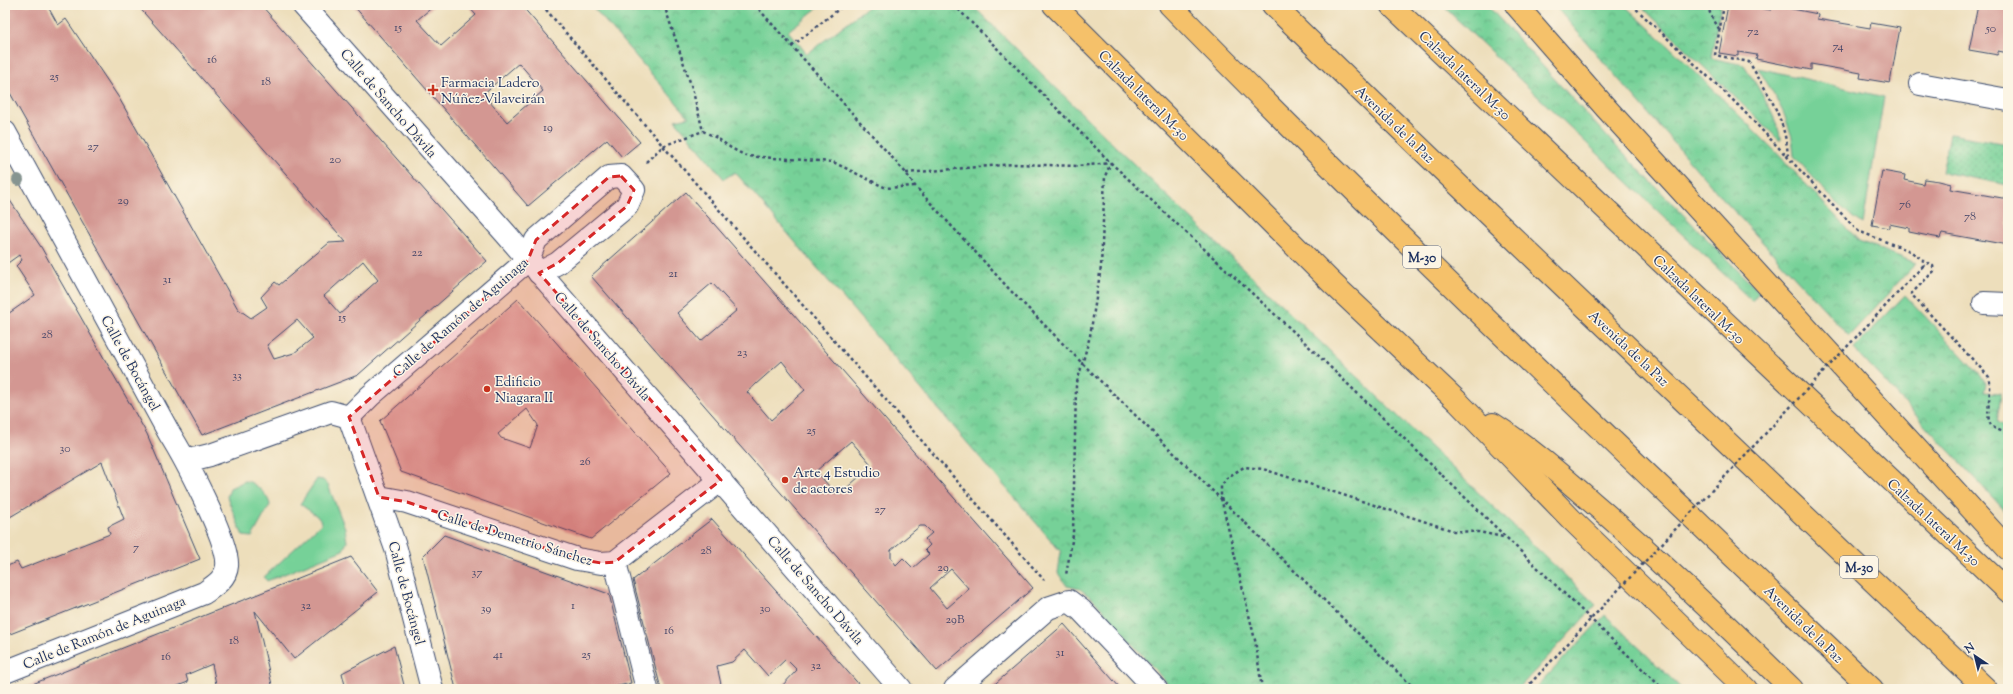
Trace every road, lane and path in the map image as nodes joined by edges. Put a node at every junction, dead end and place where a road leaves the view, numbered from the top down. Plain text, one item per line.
1 (303, 5) edge
2 (542, 5) edge
3 (664, 5) edge
4 (755, 5) edge
5 (844, 5) edge
6 (954, 5) edge
7 (1054, 5) edge
8 (1170, 5) edge
9 (1273, 5) edge
10 (1290, 5) edge
11 (1392, 5) edge
12 (1516, 5) edge
13 (1632, 5) edge
14 (1708, 5) edge
15 (1724, 5) edge
16 (1719, 29) junction
17 (792, 46) junction
18 (1344, 75) junction
19 (1920, 84) dead end
20 (2008, 100) edge
21 (702, 131) junction
22 (5, 132) edge
23 (663, 146) junction
24 (1788, 156) junction
25 (1110, 163) junction
26 (906, 173) junction
27 (626, 182) junction
28 (915, 186) junction
29 (534, 266) junction
30 (1923, 266) junction
31 (1984, 303) dead end
32 (2008, 304) edge
33 (1082, 363) junction
34 (1458, 402) junction
35 (349, 417) junction
36 (2008, 434) edge
37 (185, 457) junction
38 (721, 480) junction
39 (379, 497) junction
40 (1221, 498) junction
41 (1504, 537) junction
42 (2008, 549) edge
43 (615, 562) junction
44 (1060, 578) dead end
45 (1050, 580) dead end
46 (2008, 591) edge
47 (204, 593) joint
48 (5, 672) edge
49 (1526, 688) edge
50 (432, 689) edge
51 (647, 689) edge
52 (901, 689) edge
53 (955, 689) edge
54 (1156, 689) edge
55 (1262, 689) edge
56 (1415, 689) edge
57 (1662, 689) edge
58 (1746, 689) edge
59 (1792, 689) edge
60 (1872, 689) edge
61 (1986, 689) edge

1 - 29 street, Calle de Sancho Dávila
2 - 23 path
3 - 21 path
4 - 17 path
5 - 17 path
6 - 25 path
7 - 34 highway, Calzada lateral M-30
8 - 60 highway, Avenida de la Paz / M-30
9 - 18 highway, Avenida de la Paz / M-30
10 - 18 highway
11 - 46 highway, Calzada lateral M-30
12 - 42 highway
13 - 24 path
14 - 16 path
15 - 16 path
16 - 24 path
17 - 26 path
18 - 61 highway, Avenida de la Paz / M-30
19 - 20 street
21 - 23 path
21 - 28 path
22 - 37 street, Calle de Bocángel
23 - 27 path
23 - 45 path
24 - 30 path
25 - 26 path
25 - 33 path
25 - 41 path
26 - 28 path
27 - 29 street, Calle de Ramón de Aguinaga
27 - 29 street, Calle de Ramón de Aguinaga
28 - 33 path
29 - 35 street, Calle de Ramón de Aguinaga
29 - 38 street, Calle de Sancho Dávila
30 - 36 path
30 - 49 path, bridge
31 - 32 street
33 - 40 path
33 - 44 path
34 - 58 highway
34 - 59 highway
35 - 37 street
35 - 39 street
37 - 47 street, Calle de Bocángel
38 - 43 street
38 - 52 street, Calle de Sancho Dávila
39 - 43 street, Calle de Demetrio Sánchez
39 - 50 street, Calle de Bocángel
40 - 41 path
40 - 55 path
40 - 56 path
41 - 57 path
43 - 51 street
47 - 48 street, Calle de Ramón de Aguinaga
53 - 54 street

